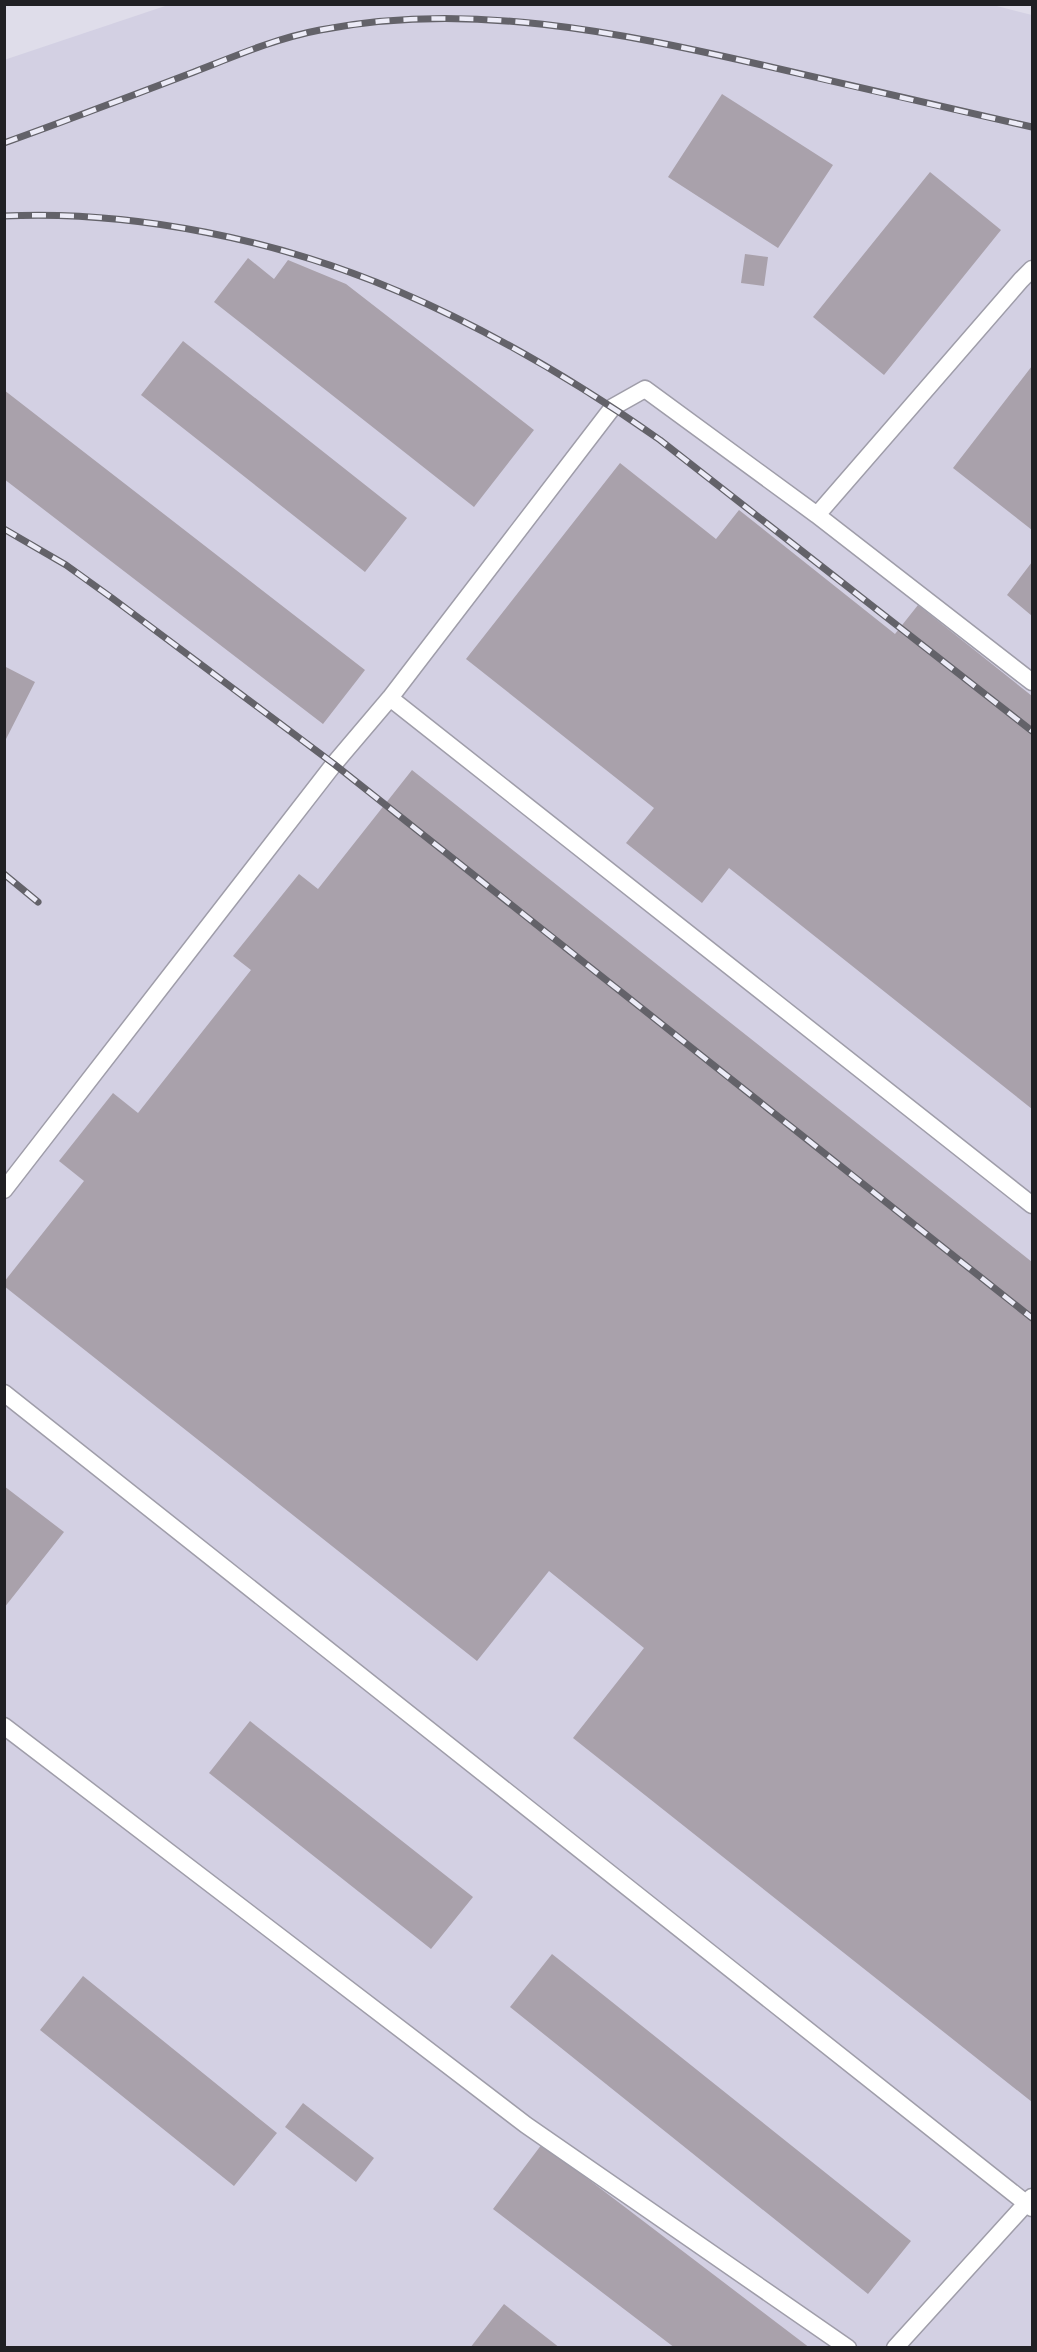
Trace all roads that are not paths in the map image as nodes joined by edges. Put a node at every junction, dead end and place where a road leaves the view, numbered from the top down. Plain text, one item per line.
1 (1032, 269) edge
2 (817, 515) junction
3 (1032, 682) edge
4 (390, 698) junction
5 (4, 1190) edge
6 (1032, 1205) edge
7 (4, 1393) edge
8 (4, 1726) edge
9 (1031, 2203) edge
10 (848, 2348) edge
11 (895, 2348) edge

1 - 2 lane
2 - 3 lane
2 - 4 lane
4 - 5 lane
4 - 6 lane
7 - 9 lane
8 - 10 lane
9 - 11 lane

